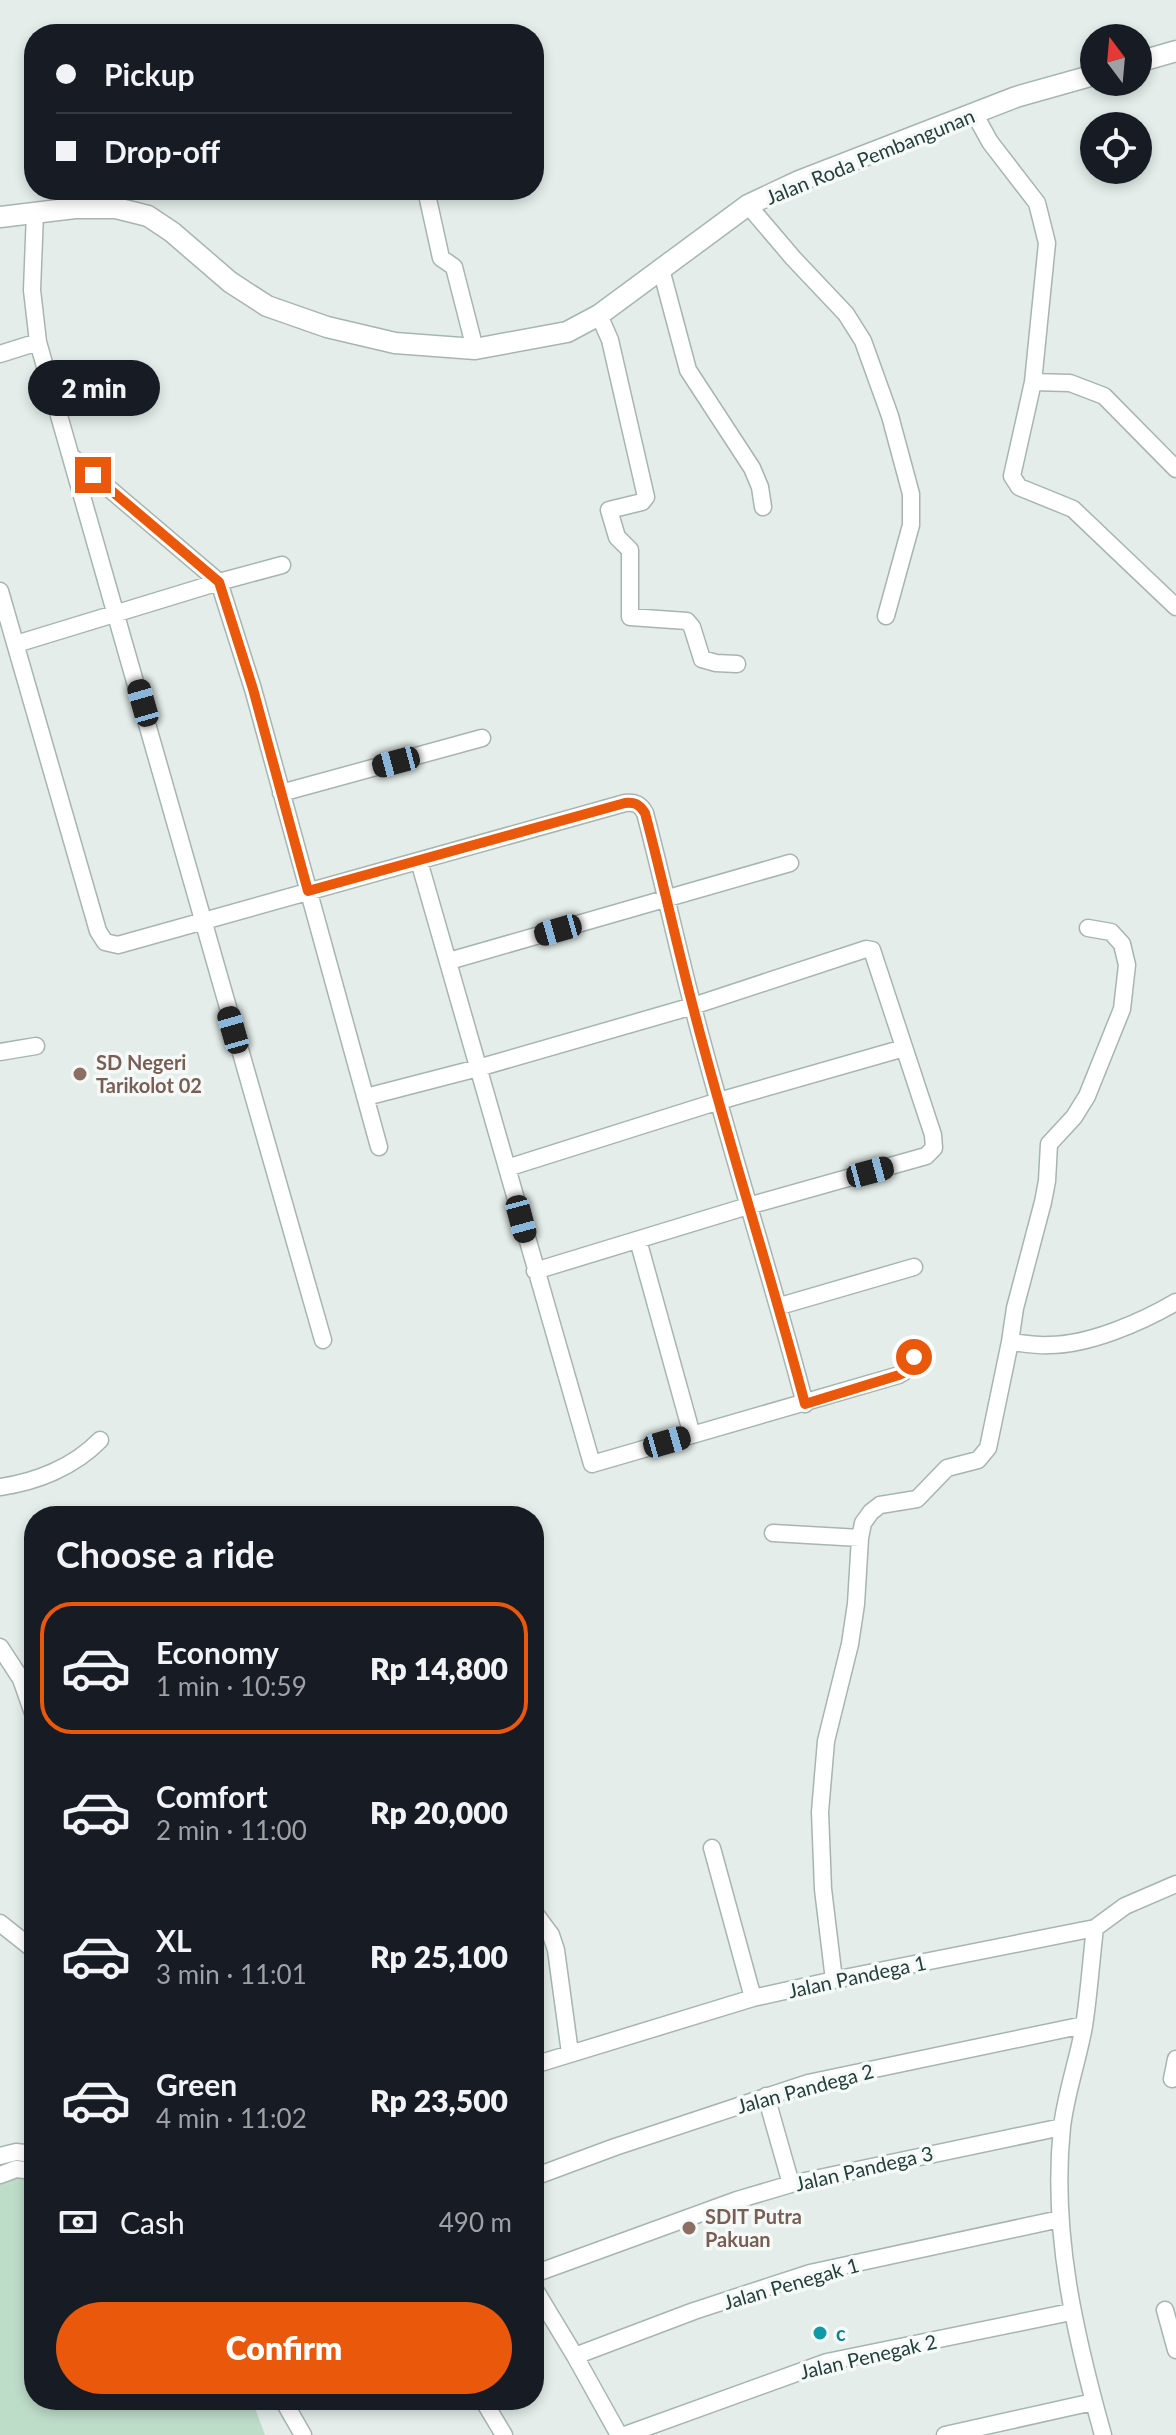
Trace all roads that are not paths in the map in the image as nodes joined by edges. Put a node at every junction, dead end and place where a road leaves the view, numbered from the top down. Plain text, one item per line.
1 (1176, 51) edge
2 (1152, 58) edge
3 (1080, 79) edge
4 (974, 113) junction
5 (428, 200) edge
6 (748, 205) junction
7 (35, 213) junction
8 (0, 217) edge
9 (661, 269) junction
10 (599, 315) junction
11 (38, 342) junction
12 (475, 349) junction
13 (0, 354) edge
14 (1033, 382) junction
15 (72, 457) junction
16 (1176, 469) edge
17 (763, 507) dead end
18 (282, 565) dead end
19 (219, 582) junction
20 (0, 591) edge
21 (1176, 607) edge
22 (117, 613) junction
23 (886, 616) dead end
24 (16, 644) junction
25 (737, 664) dead end
26 (482, 738) dead end
27 (281, 793) junction
28 (419, 861) junction
29 (790, 863) dead end
30 (308, 891) junction
31 (668, 899) junction
32 (202, 920) junction
33 (1088, 928) dead end
34 (449, 961) junction
35 (693, 1006) junction
36 (36, 1046) dead end
37 (904, 1048) junction
38 (0, 1052) edge
39 (478, 1068) junction
40 (366, 1097) junction
41 (719, 1101) junction
42 (379, 1147) dead end
43 (507, 1168) junction
44 (748, 1206) junction
45 (638, 1240) junction
46 (914, 1267) dead end
47 (535, 1271) junction
48 (1176, 1302) edge
49 (780, 1306) junction
50 (323, 1340) dead end
51 (1010, 1342) junction
52 (916, 1345) dead end
53 (805, 1404) junction
54 (692, 1435) junction
55 (100, 1440) dead end
56 (0, 1487) edge
57 (773, 1533) dead end
58 (860, 1538) junction
59 (0, 1647) edge
60 (24, 1688) edge
61 (712, 1848) dead end
62 (1176, 1884) edge
63 (0, 1923) edge
64 (544, 1926) edge
65 (1095, 1928) junction
66 (24, 1942) edge
67 (834, 1980) junction
68 (753, 1998) junction
69 (1084, 2025) junction
70 (570, 2053) junction
71 (1176, 2059) edge
72 (544, 2062) edge
73 (1172, 2079) dead end
74 (766, 2096) junction
75 (1062, 2127) junction
76 (24, 2153) edge
77 (0, 2156) edge
78 (24, 2170) edge
79 (544, 2174) edge
80 (0, 2175) edge
81 (791, 2184) junction
82 (1060, 2219) junction
83 (544, 2270) edge
84 (544, 2305) edge
85 (1165, 2310) dead end
86 (1071, 2312) junction
87 (1176, 2350) edge
88 (575, 2356) junction
89 (1093, 2402) junction
90 (289, 2410) edge
91 (489, 2410) edge
92 (303, 2435) edge
93 (504, 2435) edge
94 (619, 2435) edge
95 (625, 2435) edge
96 (945, 2435) edge
97 (1103, 2435) edge

1 - 2 street
3 - 4 street, Jalan Roda Pembangunan
4 - 6 street, Jalan Roda Pembangunan
4 - 14 street
5 - 12 street
6 - 9 street, Jalan Roda Pembangunan
6 - 23 street
7 - 8 street, Jalan Roda Pembangunan
7 - 11 street
7 - 12 street, Jalan Roda Pembangunan
9 - 10 street, Jalan Roda Pembangunan
9 - 17 street
10 - 12 street, Jalan Roda Pembangunan
10 - 25 street
11 - 13 street
11 - 15 street
14 - 16 street
14 - 21 street
15 - 19 street
15 - 22 street
18 - 19 street
19 - 22 street
19 - 27 street
20 - 24 street
22 - 24 street
22 - 32 street
24 - 32 street
26 - 27 street
27 - 30 street
28 - 30 street
28 - 31 street
28 - 34 street
29 - 31 street
30 - 32 street
30 - 40 street
31 - 34 street
31 - 35 street
32 - 50 street
33 - 51 street
34 - 39 street
35 - 37 street
35 - 39 street
35 - 41 street
36 - 38 street
37 - 41 street
37 - 44 street
39 - 40 street
39 - 43 street
40 - 42 street
41 - 43 street
41 - 44 street
43 - 47 street
44 - 45 street
44 - 49 street
45 - 47 street
45 - 54 street
46 - 49 street
47 - 54 street
48 - 51 street
49 - 53 street
51 - 58 street
52 - 53 street
53 - 54 street
55 - 56 street
57 - 58 street
58 - 67 street
59 - 60 street
61 - 68 street
62 - 65 street, Jalan Pandega 1
63 - 66 street
64 - 70 street
65 - 67 street, Jalan Pandega 1
65 - 69 street
67 - 68 street, Jalan Pandega 1
68 - 70 street, Jalan Pandega 1
69 - 74 street, Jalan Pandega 2
69 - 75 street
70 - 72 street, Jalan Pandega 1
71 - 73 street
74 - 79 street, Jalan Pandega 2
74 - 81 street
75 - 81 street, Jalan Pandega 3
75 - 82 street
76 - 77 street
78 - 80 street
81 - 83 street, Jalan Pandega 3
82 - 86 street
82 - 88 street, Jalan Penegak 1
84 - 88 street
85 - 87 street
86 - 89 street
86 - 95 street, Jalan Penegak 2
88 - 94 street
89 - 96 street
89 - 97 street
90 - 92 street
91 - 93 street

